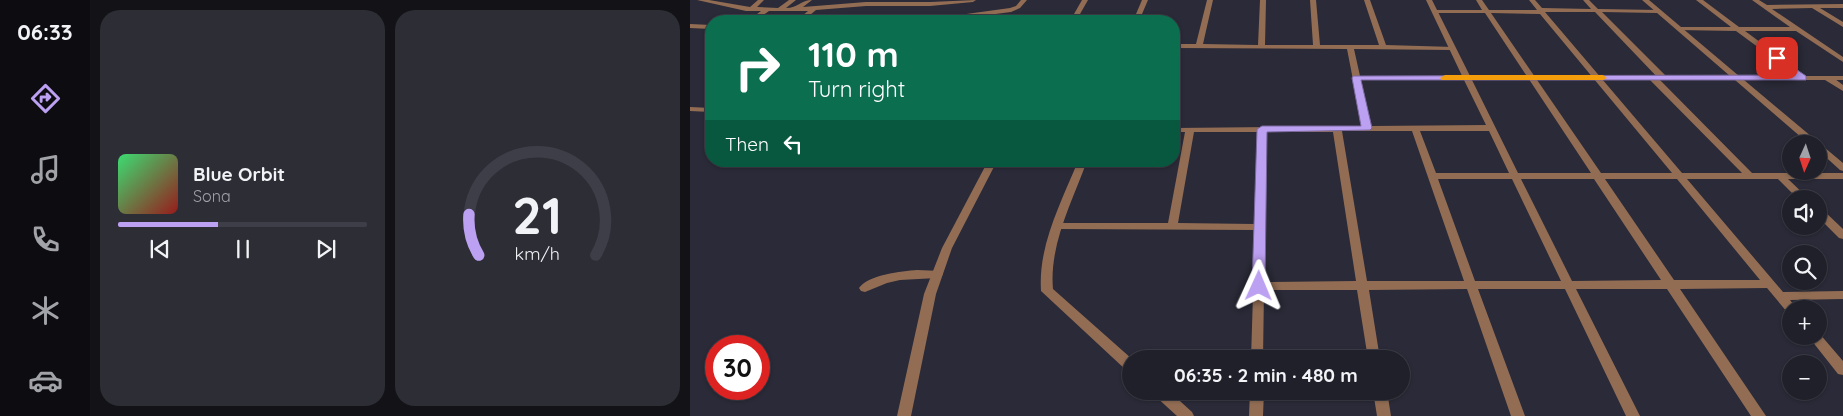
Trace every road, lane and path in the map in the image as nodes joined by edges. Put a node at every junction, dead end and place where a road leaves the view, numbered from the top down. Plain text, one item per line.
1 (700, 0) edge
2 (761, 0) edge
3 (793, 0) edge
4 (809, 0) edge
5 (975, 0) edge
6 (1024, 0) edge
7 (1085, 0) edge
8 (1145, 0) edge
9 (1210, 0) edge
10 (1263, 0) edge
11 (1313, 0) edge
12 (1367, 0) edge
13 (1429, 0) edge
14 (1479, 0) edge
15 (1532, 0) edge
16 (1586, 0) edge
17 (1645, 0) edge
18 (1699, 0) edge
19 (1755, 0) edge
20 (1802, 0) edge
21 (853, 3) edge
22 (1813, 6) junction
23 (1843, 6) edge
24 (1765, 7) junction
25 (752, 9) junction
26 (814, 9) junction
27 (767, 10) junction
28 (779, 10) junction
29 (794, 10) junction
30 (1596, 10) junction
31 (1434, 11) junction
32 (1541, 11) junction
33 (1657, 11) junction
34 (1487, 12) junction
35 (760, 15) edge
36 (806, 15) edge
37 (974, 15) joint
38 (1076, 15) edge
39 (1139, 15) edge
40 (1843, 25) edge
41 (690, 26) edge
42 (705, 26) edge
43 (1680, 29) junction
44 (1738, 29) junction
45 (1798, 29) junction
46 (1180, 46) edge
47 (1200, 46) junction
48 (1261, 47) junction
49 (1318, 47) junction
50 (1350, 47) junction
51 (1383, 47) junction
52 (1452, 48) junction
53 (1843, 60) edge
54 (1356, 78) junction
55 (1467, 78) junction
56 (1531, 78) junction
57 (1597, 78) junction
58 (1654, 78) junction
59 (1664, 78) junction
60 (1737, 78) junction
61 (1803, 78) junction
62 (1828, 78) junction
63 (1843, 78) edge
64 (1843, 89) edge
65 (690, 109) edge
66 (705, 110) edge
67 (1336, 128) junction
68 (1367, 128) junction
69 (1416, 128) junction
70 (1491, 128) junction
71 (1262, 129) junction
72 (1180, 130) edge
73 (1190, 130) junction
74 (1804, 135) edge
75 (1828, 155) edge
76 (990, 167) edge
77 (1081, 167) edge
78 (1843, 168) edge
79 (1779, 175) junction
80 (1432, 176) junction
81 (1514, 176) junction
82 (1597, 176) junction
83 (1680, 176) junction
84 (1749, 176) junction
85 (1843, 176) edge
86 (1795, 190) edge
87 (1827, 220) edge
88 (1058, 226) junction
89 (1172, 227) junction
90 (1260, 227) junction
91 (1843, 235) edge
92 (937, 274) junction
93 (1670, 284) junction
94 (1770, 284) junction
95 (1361, 285) junction
96 (1471, 285) junction
97 (1567, 285) junction
98 (1259, 286) junction
99 (864, 288) dead end
100 (1843, 295) edge
101 (1780, 296) junction
102 (1783, 300) edge
103 (1822, 345) edge
104 (1257, 350) edge
105 (1372, 350) edge
106 (1122, 358) edge
107 (1843, 370) edge
108 (1169, 400) edge
109 (1257, 400) edge
110 (1381, 400) edge
111 (904, 416) edge
112 (1187, 416) edge
113 (1256, 416) edge
114 (1384, 416) edge
115 (1518, 416) edge
116 (1632, 416) edge
117 (1759, 416) edge

1 - 25 street
2 - 25 street
3 - 28 street
4 - 29 street
5 - 21 street
5 - 37 street
6 - 37 street
7 - 38 street
8 - 39 street
9 - 47 street
10 - 48 street
11 - 49 street
12 - 51 street
13 - 31 street
14 - 34 street
15 - 32 street
16 - 30 street
17 - 33 street
18 - 44 street
19 - 24 street
20 - 22 street
21 - 26 street
22 - 23 street
22 - 24 street
22 - 40 street
24 - 45 street
25 - 27 street
26 - 29 street
26 - 36 street
27 - 28 street
27 - 35 street
28 - 29 street
30 - 32 street
30 - 33 street
30 - 59 street
31 - 34 street
31 - 52 street
32 - 34 street
32 - 57 street
33 - 43 street
34 - 56 street
41 - 42 street
43 - 44 street
43 - 60 street
44 - 45 street
44 - 61 street
45 - 53 street
46 - 47 street
47 - 48 street
48 - 49 street
49 - 50 street
50 - 51 street
50 - 54 street
51 - 52 street
52 - 55 street
54 - 55 street
54 - 68 street
55 - 56 street
55 - 70 street
56 - 57 street
56 - 82 street
57 - 58 street
57 - 83 street
58 - 59 street
58 - 84 street
59 - 60 street
60 - 61 street
60 - 74 street
61 - 62 street
62 - 63 street
62 - 64 street
65 - 66 street
67 - 68 street
67 - 71 street
67 - 95 street
68 - 69 street
69 - 70 street
69 - 80 street
70 - 81 street
71 - 73 street
71 - 90 street
72 - 73 street
73 - 89 street
75 - 78 street
76 - 92 street
77 - 88 street
79 - 84 street
79 - 85 street
79 - 86 street
80 - 81 street
80 - 96 street
81 - 82 street
81 - 97 street
82 - 83 street
82 - 93 street
83 - 84 street
83 - 94 street
87 - 91 street
88 - 89 street
88 - 106 street
89 - 90 street
90 - 98 street
92 - 99 street
92 - 111 street
93 - 94 street
93 - 97 street
93 - 117 street
94 - 101 street
95 - 96 street
95 - 98 street
95 - 105 street
96 - 97 street
96 - 115 street
97 - 116 street
98 - 104 street
100 - 101 street
101 - 102 street
103 - 107 street
108 - 112 street
109 - 113 street
110 - 114 street

